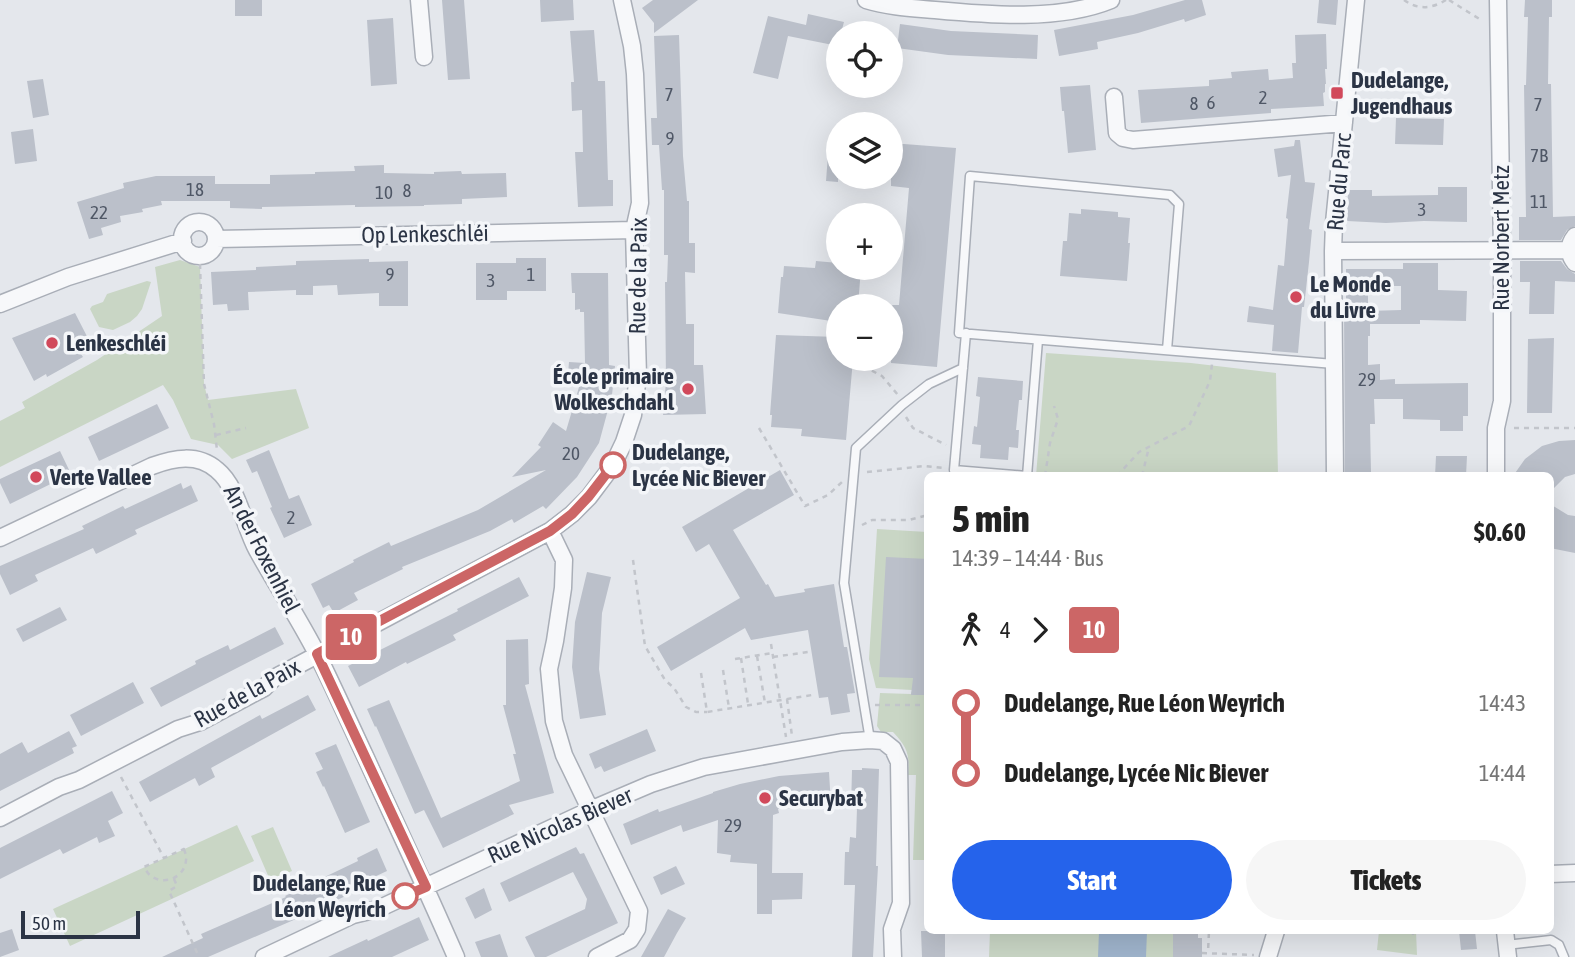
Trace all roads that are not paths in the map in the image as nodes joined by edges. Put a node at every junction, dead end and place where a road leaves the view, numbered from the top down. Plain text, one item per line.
1 (419, 0) edge
2 (622, 0) edge
3 (866, 0) edge
4 (1111, 0) edge
5 (1356, 0) edge
6 (1498, 0) edge
7 (424, 57) dead end
8 (1114, 97) dead end
9 (1344, 123) junction
10 (634, 230) junction
11 (216, 239) junction
12 (183, 241) junction
13 (1502, 250) junction
14 (1573, 250) edge
15 (1333, 251) junction
16 (0, 304) edge
17 (966, 333) junction
18 (1038, 340) junction
19 (1167, 350) junction
20 (1334, 364) junction
21 (963, 368) junction
22 (978, 472) edge
23 (1027, 472) edge
24 (1335, 472) edge
25 (1496, 472) edge
26 (550, 531) junction
27 (0, 538) edge
28 (317, 654) junction
29 (870, 740) junction
30 (590, 810) junction
31 (0, 818) edge
32 (1575, 873) edge
33 (1554, 874) edge
34 (426, 887) junction
35 (1275, 934) edge
36 (1506, 944) edge
37 (264, 957) edge
38 (456, 957) edge
39 (597, 957) edge
40 (893, 957) edge
41 (1268, 957) edge
42 (1564, 957) edge

1 - 7 street
2 - 10 street, Rue de la Paix
3 - 4 street
5 - 9 street, Rue du Parc
6 - 13 street, Rue Norbert Metz
8 - 9 street
9 - 15 street, Rue du Parc
10 - 11 street, Op Lenkeschléi
10 - 26 street, Rue de la Paix
11 - 12 street, Op Lenkeschléi
11 - 12 street
12 - 16 street
13 - 14 street
13 - 15 street
13 - 25 street, Rue Norbert Metz
15 - 20 street, Rue du Parc
17 - 18 lane
17 - 19 lane
17 - 21 lane
18 - 19 lane
18 - 23 lane
19 - 20 lane
20 - 24 street, Rue du Parc
21 - 22 lane
21 - 29 lane
26 - 28 street, Rue de la Paix
26 - 30 street
27 - 28 street, An der Foxenhiel
28 - 31 street, Rue de la Paix
28 - 34 street, An der Foxenhiel
29 - 30 street, Rue Nicolas Biever
29 - 40 street
30 - 34 street, Rue Nicolas Biever
30 - 39 street
32 - 33 street
34 - 37 street, Rue Nicolas Biever
34 - 38 street, An der Foxenhiel
35 - 41 street
36 - 42 lane

